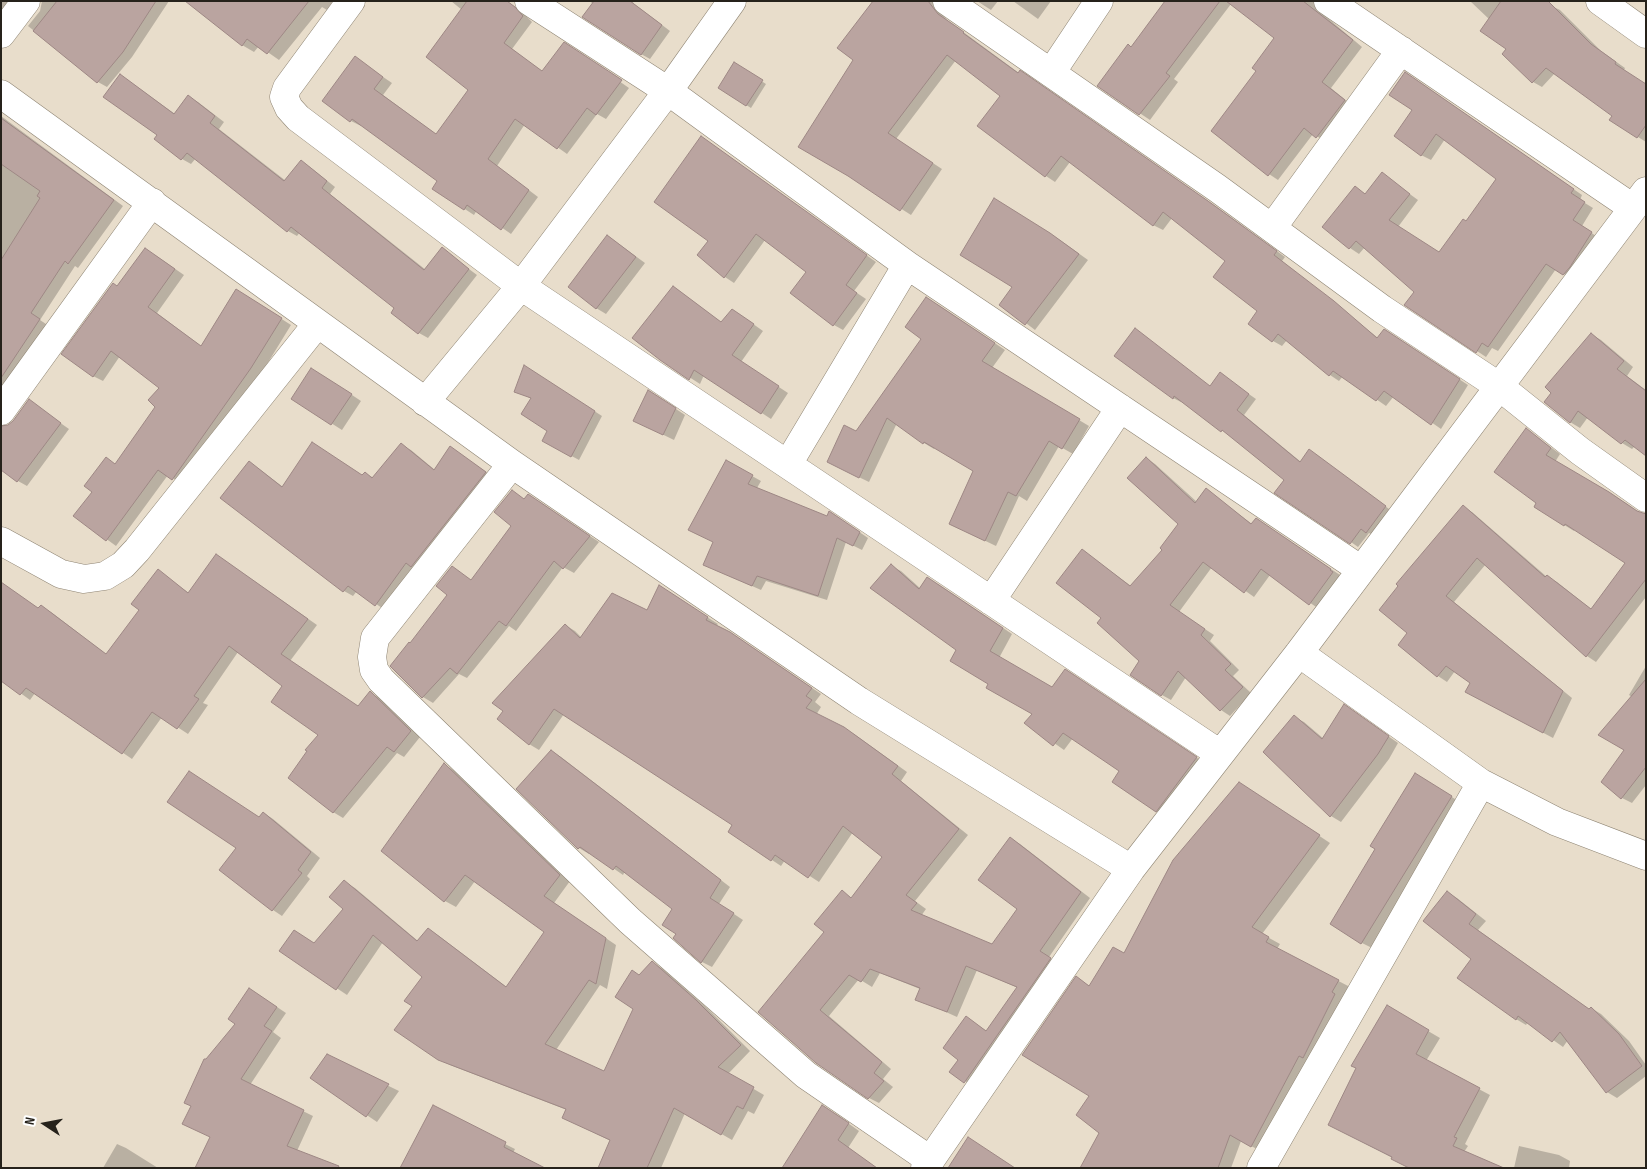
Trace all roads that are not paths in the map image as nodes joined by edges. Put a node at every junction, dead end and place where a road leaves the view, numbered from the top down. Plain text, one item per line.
1 (26, 1) edge
2 (351, 1) edge
3 (528, 1) edge
4 (732, 1) edge
5 (947, 1) edge
6 (1099, 1) edge
7 (1328, 1) edge
8 (1600, 1) edge
9 (1, 34) edge
10 (1646, 34) edge
11 (1401, 50) junction
12 (1051, 73) junction
13 (668, 91) junction
14 (1, 94) edge
15 (152, 202) junction
16 (1638, 210) edge
17 (1272, 228) junction
18 (907, 265) junction
19 (521, 286) junction
20 (317, 324) junction
21 (1500, 387) junction
22 (425, 402) junction
23 (1120, 408) junction
24 (1, 411) edge
25 (512, 464) junction
26 (788, 464) junction
27 (1646, 498) edge
28 (1, 541) edge
29 (1360, 569) junction
30 (991, 601) junction
31 (1299, 653) junction
32 (1220, 754) junction
33 (1481, 783) junction
34 (1646, 856) edge
35 (1131, 869) junction
36 (927, 1164) edge
37 (1261, 1168) edge

1 - 9 street
2 - 19 street
3 - 13 street
4 - 13 street
5 - 12 street
6 - 12 street
7 - 11 street
8 - 10 street
11 - 16 street
11 - 17 street
12 - 17 street
13 - 18 street
13 - 19 street
14 - 15 street
15 - 20 street
15 - 24 street
16 - 21 street
17 - 21 street
18 - 23 street
18 - 26 street
19 - 22 street
19 - 26 street
20 - 22 street
20 - 28 street
21 - 27 street
21 - 29 street
22 - 25 street
23 - 29 street
23 - 30 street
25 - 35 street
25 - 36 street
26 - 30 street
29 - 31 street
30 - 32 street
31 - 32 street
31 - 33 street
32 - 35 street
33 - 34 street
33 - 37 street
35 - 36 street

